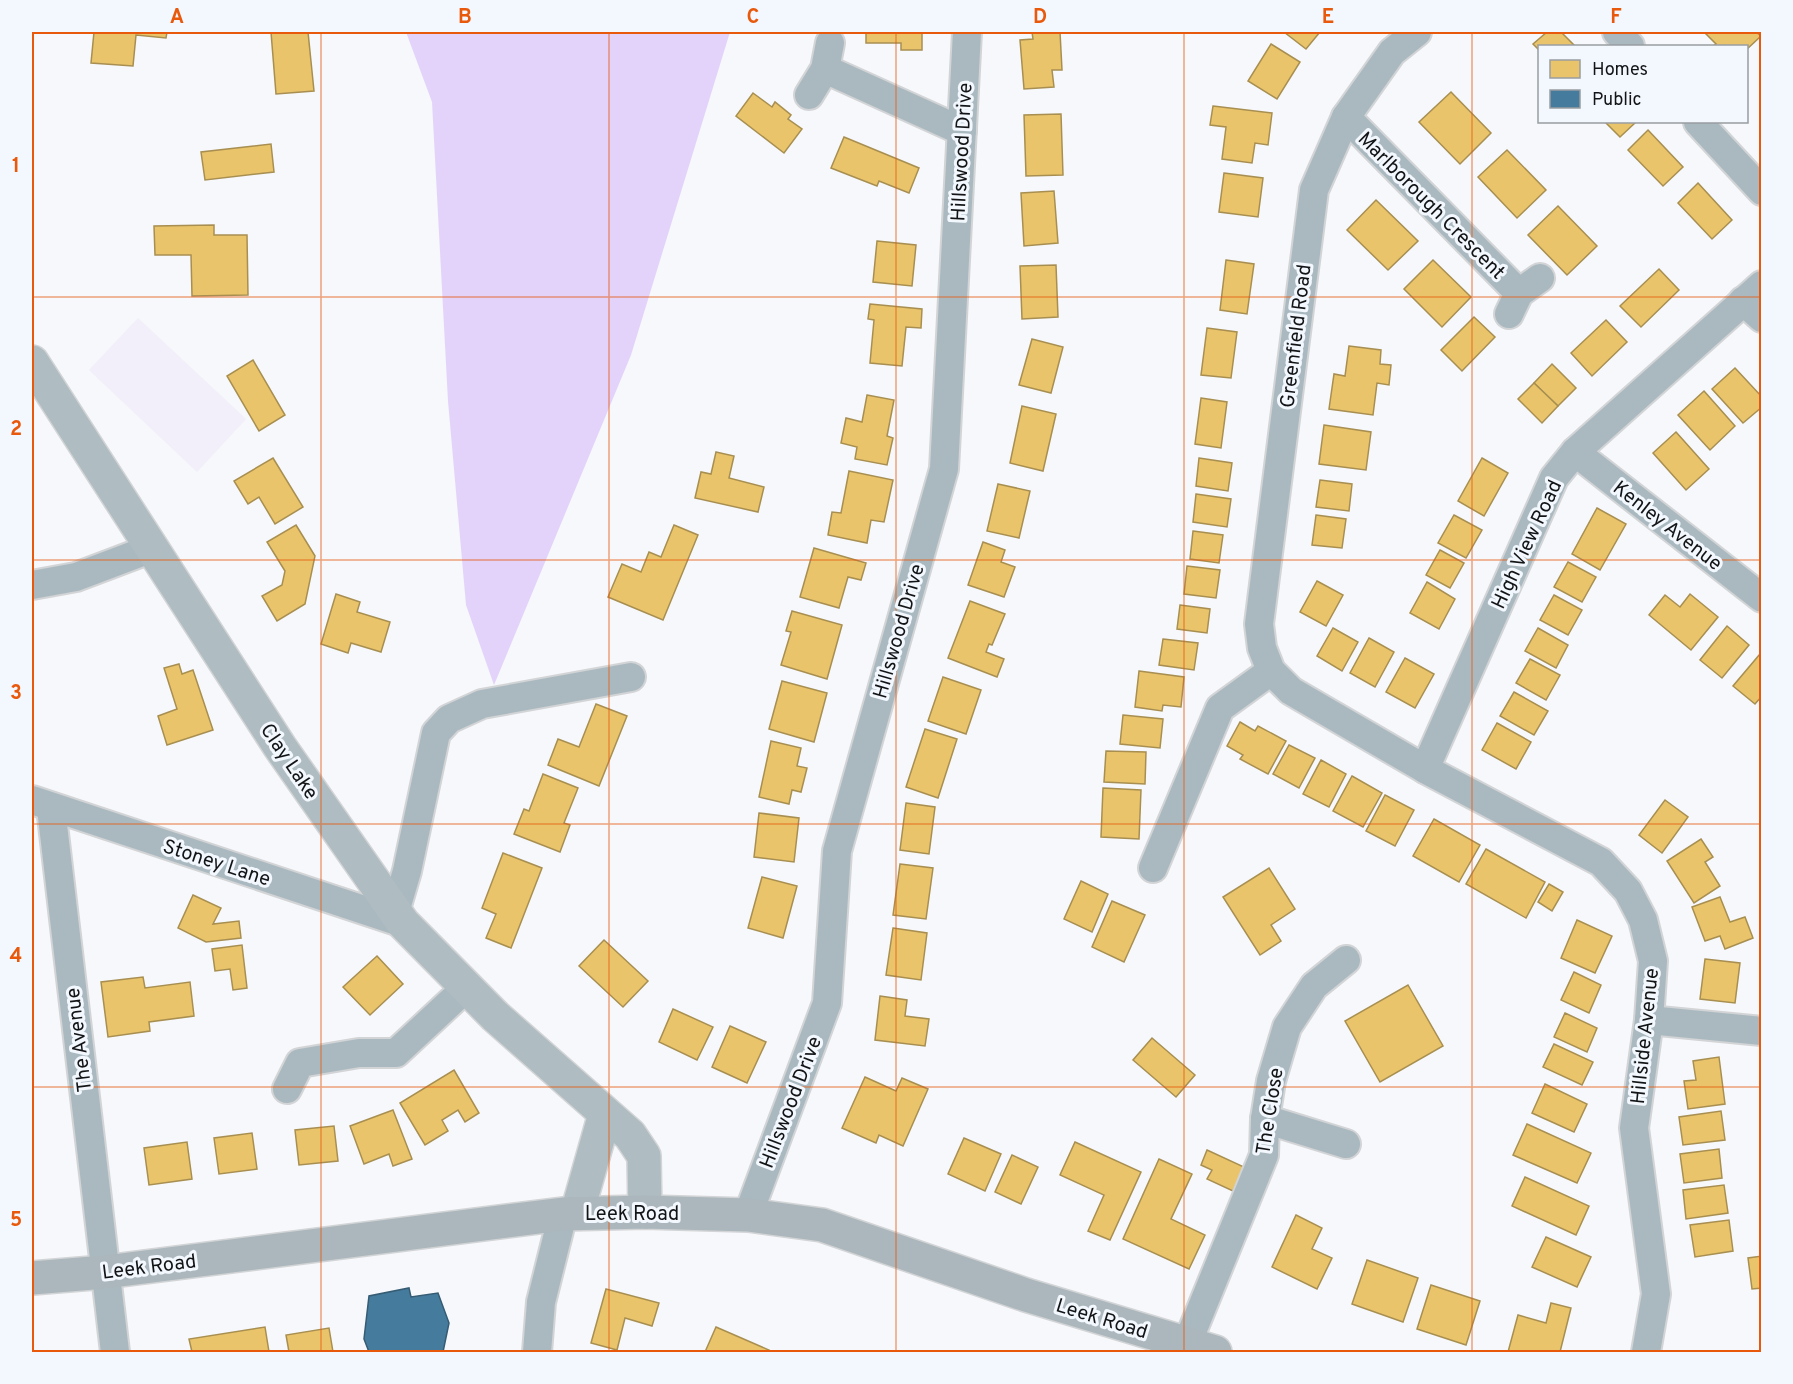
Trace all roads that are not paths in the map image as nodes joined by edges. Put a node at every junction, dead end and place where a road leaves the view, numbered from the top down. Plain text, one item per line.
1 (967, 32) edge
2 (1418, 32) edge
3 (809, 95) dead end
4 (1346, 117) junction
5 (1699, 123) edge
6 (962, 131) junction
7 (1761, 191) edge
8 (1522, 295) dead end
9 (1755, 301) edge
10 (32, 362) edge
11 (1575, 452) junction
12 (150, 549) junction
13 (32, 585) edge
14 (1761, 598) edge
15 (1271, 672) junction
16 (631, 677) dead end
17 (1425, 769) junction
18 (41, 804) edge
19 (1153, 868) dead end
20 (399, 917) junction
21 (1346, 960) dead end
22 (467, 987) junction
23 (1649, 1020) junction
24 (1761, 1031) edge
25 (287, 1089) dead end
26 (605, 1114) junction
27 (1265, 1119) junction
28 (1346, 1144) dead end
29 (645, 1212) junction
30 (570, 1213) junction
31 (748, 1215) junction
32 (105, 1272) junction
33 (32, 1278) edge
34 (1201, 1348) edge
35 (115, 1353) edge
36 (537, 1353) edge
37 (1646, 1353) edge

1 - 6 street, Hillswood Drive
2 - 4 street, Greenfield Road
3 - 6 street
4 - 8 street, Marlborough Crescent
4 - 15 street, Greenfield Road
5 - 7 street
6 - 31 street, Hillswood Drive
9 - 11 street, High View Road
10 - 12 main road, Clay Lake
11 - 14 street, Kenley Avenue
11 - 17 street, High View Road
12 - 13 street
12 - 20 main road, Clay Lake
15 - 17 street, Hillside Avenue
15 - 19 street
16 - 20 street
17 - 23 street, Hillside Avenue
18 - 20 street, Stoney Lane
18 - 32 street, The Avenue
20 - 22 main road, Clay Lake
21 - 27 street, The Close
22 - 25 street
22 - 26 main road, Clay Lake
23 - 24 street
23 - 37 street, Hillside Avenue
26 - 29 main road, Clay Lake
26 - 30 main road
27 - 28 street
27 - 34 street, The Close
29 - 30 highway, Leek Road
29 - 31 highway, Leek Road
30 - 32 highway, Leek Road
30 - 36 street
31 - 34 highway, Leek Road
32 - 33 highway, Leek Road
32 - 35 street, The Avenue

